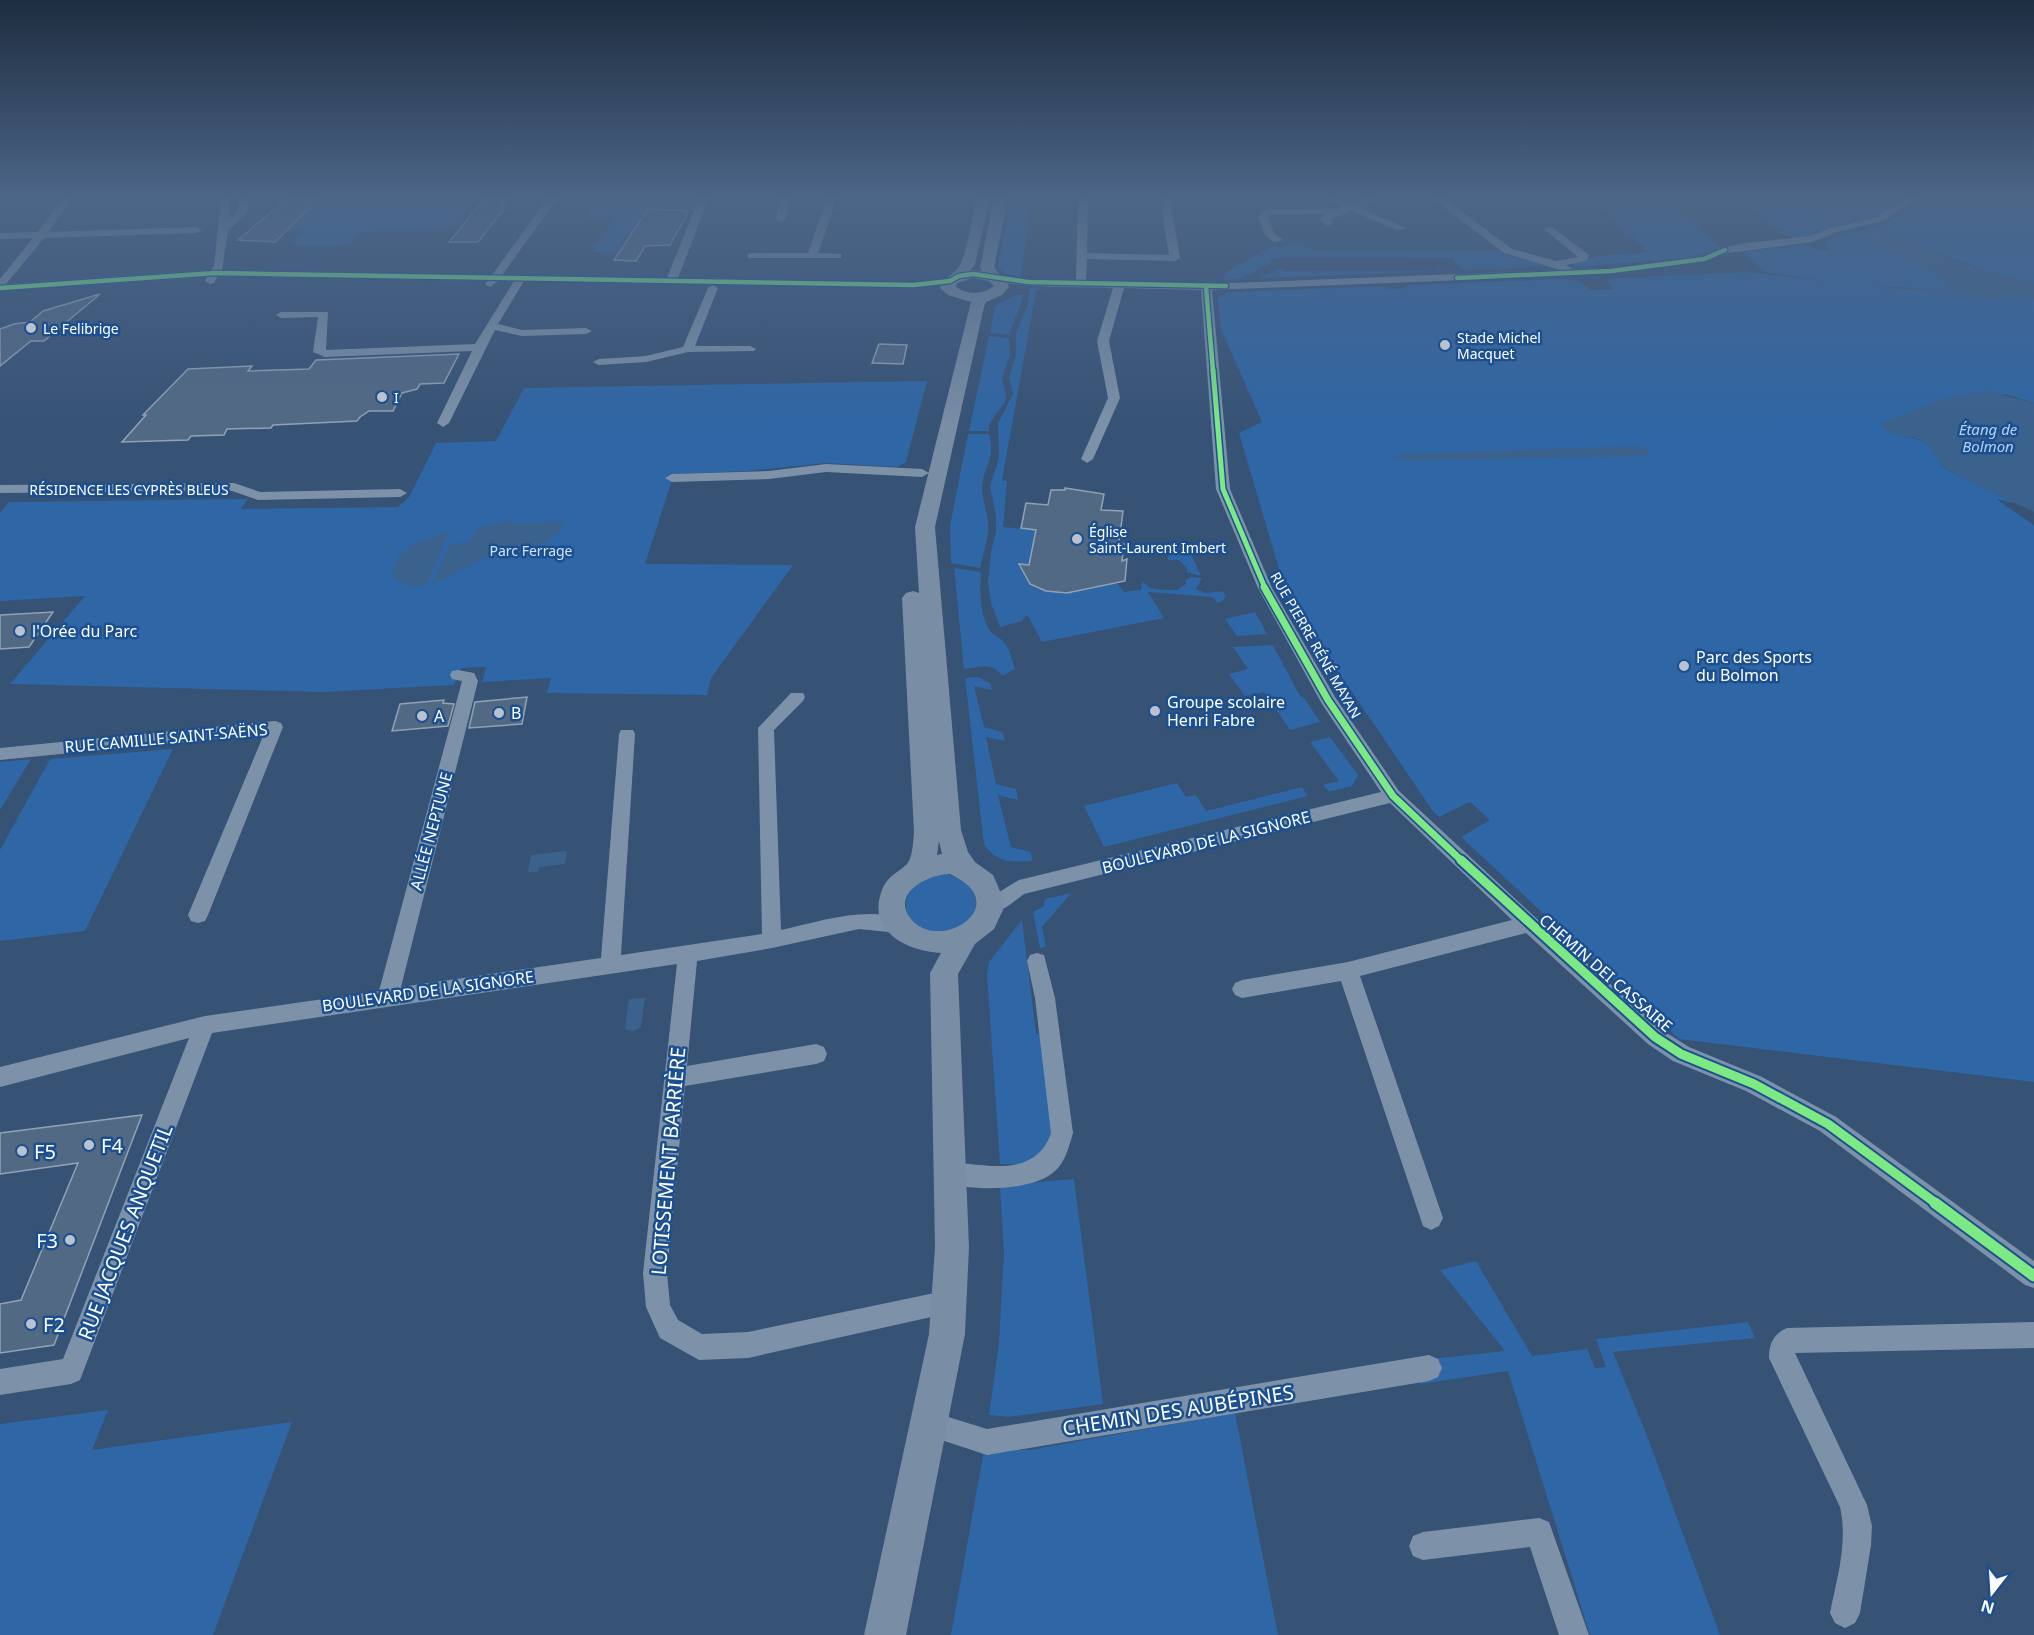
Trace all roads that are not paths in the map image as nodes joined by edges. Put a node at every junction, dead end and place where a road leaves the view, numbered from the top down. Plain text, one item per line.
1 (10, 274) edge
2 (214, 274) edge
3 (497, 274) edge
4 (674, 274) edge
5 (963, 274) edge
6 (973, 274) edge
7 (973, 274) edge
8 (989, 274) edge
9 (1081, 274) edge
10 (1563, 274) edge
11 (213, 277) junction
12 (492, 281) junction
13 (671, 281) junction
14 (518, 282) junction
15 (1081, 284) junction
16 (1119, 285) junction
17 (955, 286) junction
18 (0, 287) edge
19 (1206, 287) junction
20 (713, 288) junction
21 (992, 288) junction
22 (281, 315) dead end
23 (492, 326) junction
24 (586, 331) dead end
25 (481, 347) junction
26 (688, 349) junction
27 (750, 349) dead end
28 (599, 362) dead end
29 (443, 423) dead end
30 (1087, 459) dead end
31 (922, 473) junction
32 (672, 478) dead end
33 (0, 489) edge
34 (400, 493) dead end
35 (458, 675) dead end
36 (797, 697) dead end
37 (627, 734) dead end
38 (0, 754) edge
39 (1393, 796) junction
40 (964, 867) junction
41 (917, 869) junction
42 (987, 895) junction
43 (198, 915) dead end
44 (903, 922) junction
45 (1529, 924) junction
46 (965, 937) junction
47 (772, 940) junction
48 (688, 954) junction
49 (1037, 961) dead end
50 (610, 965) junction
51 (1348, 971) junction
52 (944, 973) junction
53 (1242, 989) dead end
54 (388, 997) junction
55 (205, 1025) junction
56 (816, 1054) dead end
57 (0, 1077) edge
58 (675, 1078) junction
59 (950, 1173) junction
60 (1431, 1218) dead end
61 (2034, 1276) edge
62 (949, 1302) junction
63 (2034, 1335) edge
64 (1429, 1368) dead end
65 (0, 1382) edge
66 (929, 1424) junction
67 (1423, 1546) dead end
68 (1845, 1613) dead end
69 (889, 1627) edge
70 (1574, 1635) edge

1 - 18 street
2 - 11 street
3 - 12 street
4 - 13 street
5 - 17 street
6 - 21 street
7 - 17 street
8 - 21 street
9 - 15 street
10 - 19 street
11 - 12 street
11 - 18 street
12 - 14 street
13 - 14 street
13 - 17 street
14 - 20 street
14 - 23 street
15 - 16 street
15 - 21 street
16 - 19 street
16 - 30 street
17 - 20 street
17 - 21 street
17 - 31 street
19 - 39 street, RUE PIERRE RÉNÉ MAYAN
20 - 26 street
21 - 40 street
22 - 25 street
23 - 24 street
23 - 25 street
25 - 29 street
26 - 27 street
26 - 28 street
31 - 32 street
31 - 41 street
33 - 34 street, RÉSIDENCE LES CYPRÈS BLEUS
35 - 54 street, ALLÉE NEPTUNE
36 - 47 street
37 - 50 street
38 - 43 street, RUE CAMILLE SAINT-SAËNS
39 - 42 street, BOULEVARD DE LA SIGNORE
39 - 45 street, CHEMIN DEI CASSAIRE
40 - 41 street
40 - 42 street
41 - 44 street
42 - 46 street
44 - 46 street
44 - 47 street, BOULEVARD DE LA SIGNORE
44 - 52 street
45 - 51 street
45 - 61 street, CHEMIN DEI CASSAIRE
46 - 52 street
47 - 48 street, BOULEVARD DE LA SIGNORE
48 - 50 street, BOULEVARD DE LA SIGNORE
48 - 58 street, LOTISSEMENT BARRIÈRE
49 - 59 street
50 - 54 street, BOULEVARD DE LA SIGNORE
51 - 53 street
51 - 60 street
52 - 59 street
54 - 55 street, BOULEVARD DE LA SIGNORE
55 - 57 street, BOULEVARD DE LA SIGNORE
55 - 65 street, RUE JACQUES ANQUETIL
56 - 58 street
58 - 62 street, LOTISSEMENT BARRIÈRE
59 - 62 street
62 - 66 street
63 - 68 street
64 - 66 street, CHEMIN DES AUBÉPINES
66 - 69 street
67 - 70 street

